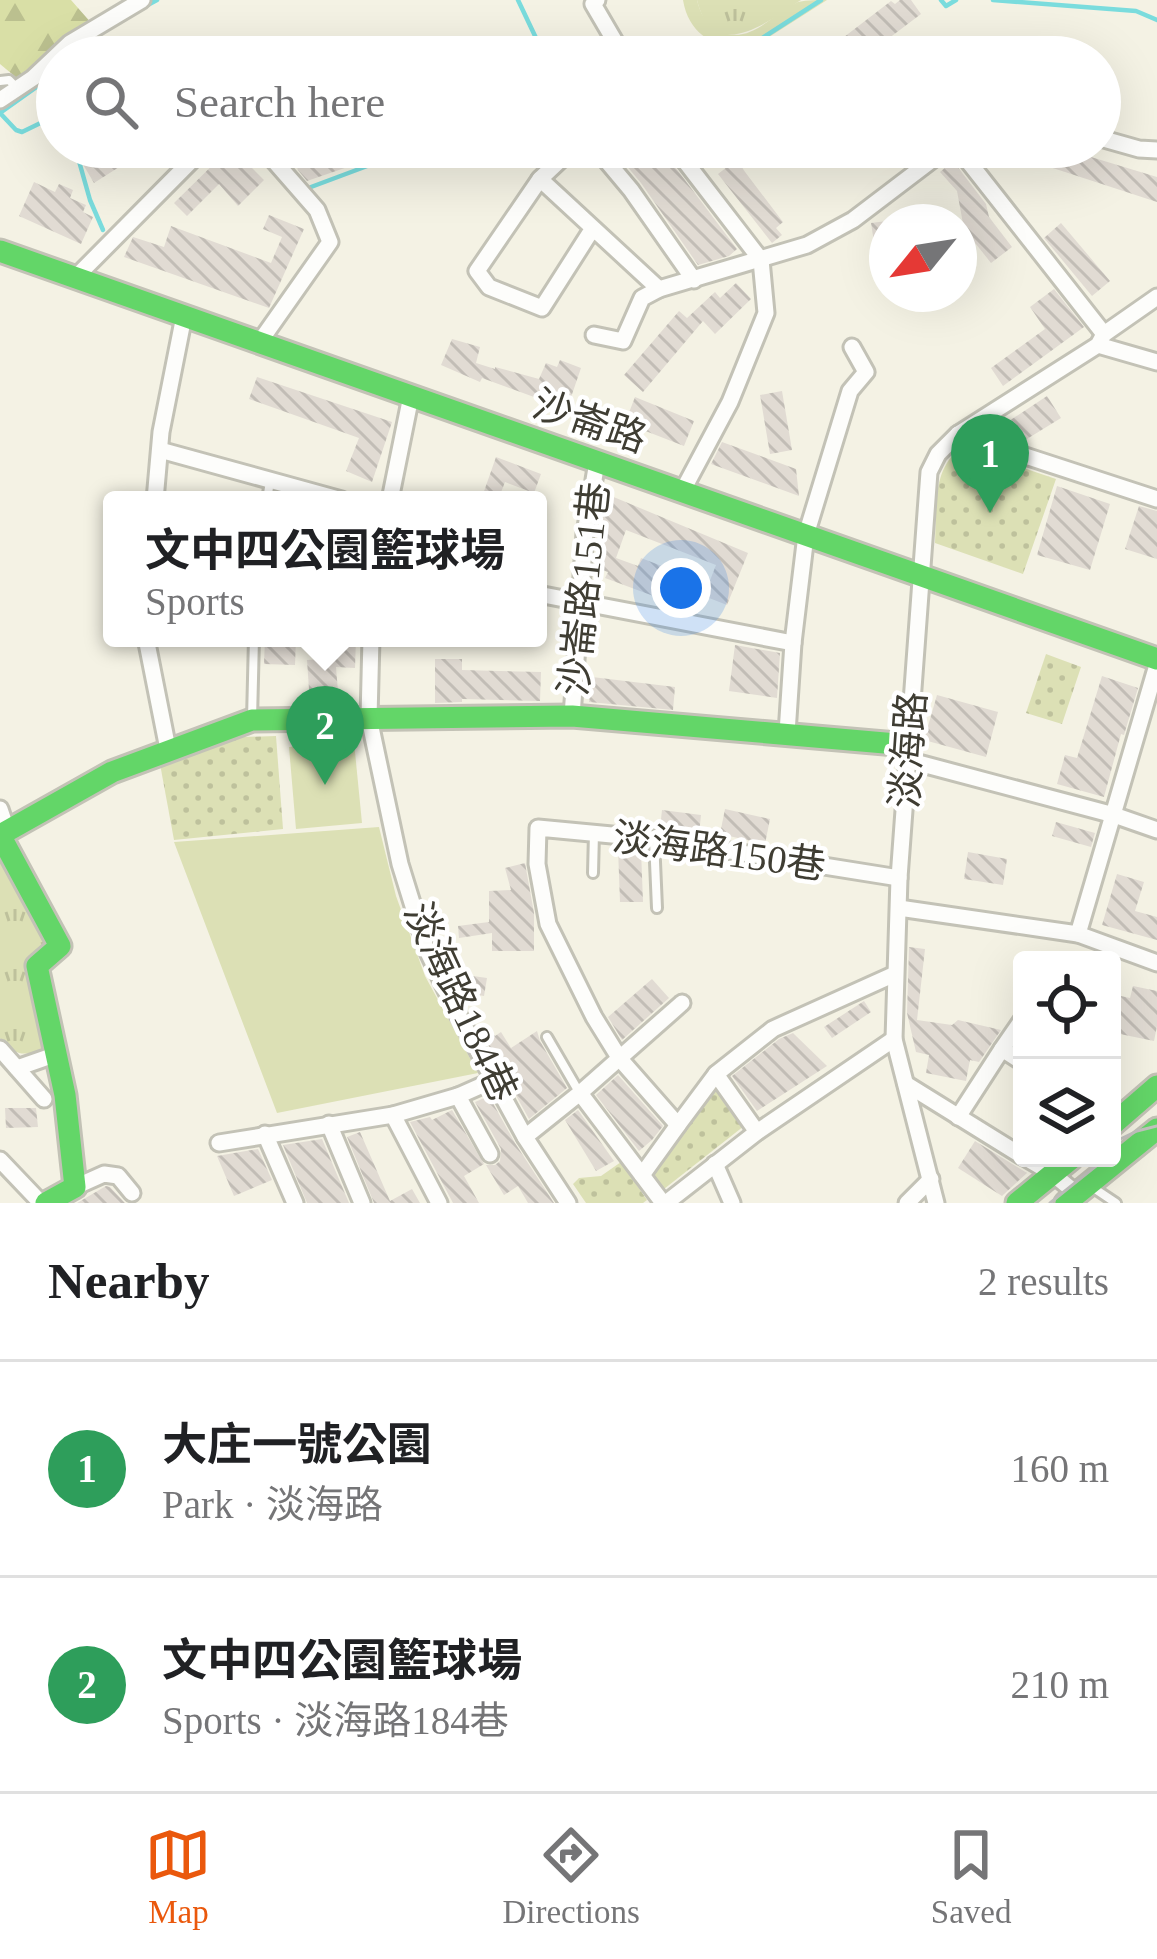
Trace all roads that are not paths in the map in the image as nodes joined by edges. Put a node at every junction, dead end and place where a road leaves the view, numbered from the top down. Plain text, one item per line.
1 (142, 0) edge
2 (597, 0) edge
3 (82, 36) edge
4 (612, 36) edge
5 (36, 75) edge
6 (0, 81) edge
7 (17, 88) junction
8 (0, 100) edge
9 (1121, 144) edge
10 (1157, 150) edge
11 (184, 168) edge
12 (280, 168) edge
13 (552, 168) edge
14 (613, 168) edge
15 (690, 168) edge
16 (924, 168) edge
17 (969, 168) edge
18 (540, 179) junction
19 (593, 228) junction
20 (0, 251) edge
21 (761, 260) junction
22 (75, 278) junction
23 (694, 280) junction
24 (659, 289) junction
25 (1157, 297) edge
26 (184, 316) junction
27 (594, 334) dead end
28 (1101, 339) junction
29 (259, 343) junction
30 (852, 347) dead end
31 (1157, 362) edge
32 (411, 396) junction
33 (958, 434) junction
34 (160, 450) junction
35 (597, 462) junction
36 (270, 481) junction
37 (156, 491) edge
38 (268, 491) edge
39 (308, 491) edge
40 (392, 491) edge
41 (682, 492) junction
42 (1157, 499) edge
43 (806, 535) junction
44 (920, 575) junction
45 (547, 596) edge
46 (580, 602) junction
47 (794, 643) junction
48 (148, 647) edge
49 (254, 647) edge
50 (371, 647) edge
51 (1157, 662) edge
52 (572, 716) junction
53 (369, 718) junction
54 (252, 720) junction
55 (787, 733) junction
56 (167, 749) junction
57 (907, 752) junction
58 (1114, 815) junction
59 (2, 825) edge
60 (1157, 830) edge
61 (594, 833) junction
62 (653, 839) junction
63 (593, 873) dead end
64 (899, 878) junction
65 (658, 908) dead end
66 (899, 908) junction
67 (1078, 934) junction
68 (1157, 963) edge
69 (895, 974) junction
70 (682, 1004) dead end
71 (1013, 1033) edge
72 (547, 1037) dead end
73 (894, 1040) junction
74 (0, 1049) edge
75 (1002, 1049) junction
76 (57, 1054) junction
77 (1017, 1059) edge
78 (620, 1060) junction
79 (17, 1067) junction
80 (716, 1074) junction
81 (494, 1080) junction
82 (906, 1084) junction
83 (1157, 1086) edge
84 (580, 1094) junction
85 (458, 1096) junction
86 (44, 1100) dead end
87 (393, 1115) junction
88 (958, 1117) junction
89 (1121, 1117) edge
90 (329, 1124) junction
91 (678, 1125) junction
92 (1157, 1129) edge
93 (757, 1132) junction
94 (266, 1134) junction
95 (525, 1137) junction
96 (219, 1143) dead end
97 (1013, 1149) edge
98 (490, 1154) dead end
99 (0, 1160) edge
100 (715, 1164) junction
101 (1032, 1167) edge
102 (1042, 1167) edge
103 (642, 1175) junction
104 (931, 1179) junction
105 (75, 1187) junction
106 (132, 1192) dead end
107 (1079, 1196) edge
108 (47, 1202) edge
109 (296, 1203) edge
110 (362, 1203) edge
111 (439, 1203) edge
112 (568, 1203) edge
113 (664, 1203) edge
114 (732, 1203) edge
115 (907, 1203) edge
116 (936, 1203) edge
117 (1018, 1203) edge
118 (1116, 1203) edge

1 - 3 street
2 - 4 street
5 - 7 street
6 - 7 lane
7 - 8 street
9 - 10 street
11 - 22 street
12 - 29 street
13 - 18 street
14 - 23 street
15 - 21 street
16 - 21 street
17 - 28 street
18 - 19 street
18 - 19 street
19 - 24 street
20 - 22 street, 沙崙路
21 - 23 street
21 - 41 street
22 - 26 street, 沙崙路
23 - 24 street
24 - 27 street
25 - 28 street, 淡海路
26 - 29 street, 沙崙路
26 - 34 street
28 - 31 street
28 - 33 street, 淡海路
29 - 32 street, 沙崙路
30 - 43 street
32 - 35 street, 沙崙路
32 - 40 street
33 - 42 street
33 - 44 street, 淡海路
34 - 36 street
34 - 37 street
35 - 41 street, 沙崙路
35 - 46 street, 沙崙路151巷
36 - 38 lane
36 - 39 street
41 - 43 street, 沙崙路
43 - 44 street, 沙崙路
43 - 47 street
44 - 51 street, 沙崙路
44 - 57 street, 淡海路
45 - 46 street
46 - 47 street
46 - 52 street, 沙崙路151巷
47 - 55 street
48 - 56 street
49 - 54 lane
50 - 53 street, 淡海路184巷
51 - 58 street
52 - 53 street
52 - 55 street
53 - 54 street
53 - 81 street, 淡海路184巷
54 - 56 street
55 - 57 street
56 - 59 street
57 - 58 street
57 - 64 street, 淡海路
58 - 60 street
58 - 67 street
59 - 76 street
61 - 62 street, 淡海路150巷
61 - 63 lane
61 - 78 street, 淡海路150巷
62 - 64 street, 淡海路150巷
62 - 65 lane
64 - 66 street, 淡海路
66 - 67 street
66 - 69 street, 淡海路
67 - 68 street
69 - 73 street, 淡海路
69 - 80 street
70 - 78 street
71 - 75 street
72 - 84 lane
73 - 82 street, 淡海路
73 - 93 street
74 - 79 street
75 - 77 street
75 - 88 street
76 - 79 street
76 - 105 street
78 - 84 street
78 - 91 street
79 - 86 street
80 - 91 street
80 - 93 street
81 - 85 street
81 - 95 street, 淡海路184巷
82 - 88 street
82 - 104 street, 淡海路
83 - 89 street
84 - 95 street
84 - 103 street
85 - 87 street
85 - 98 street
87 - 90 street
87 - 111 street
88 - 97 street
90 - 94 street
90 - 110 street
91 - 103 street
92 - 107 street
93 - 100 street
94 - 96 street
94 - 109 street
95 - 112 street, 淡海路184巷
99 - 108 street
100 - 113 street
100 - 114 street
101 - 117 street
102 - 107 street
103 - 113 street
104 - 115 street
104 - 116 street, 淡海路
105 - 106 street
105 - 108 street
107 - 118 lane

